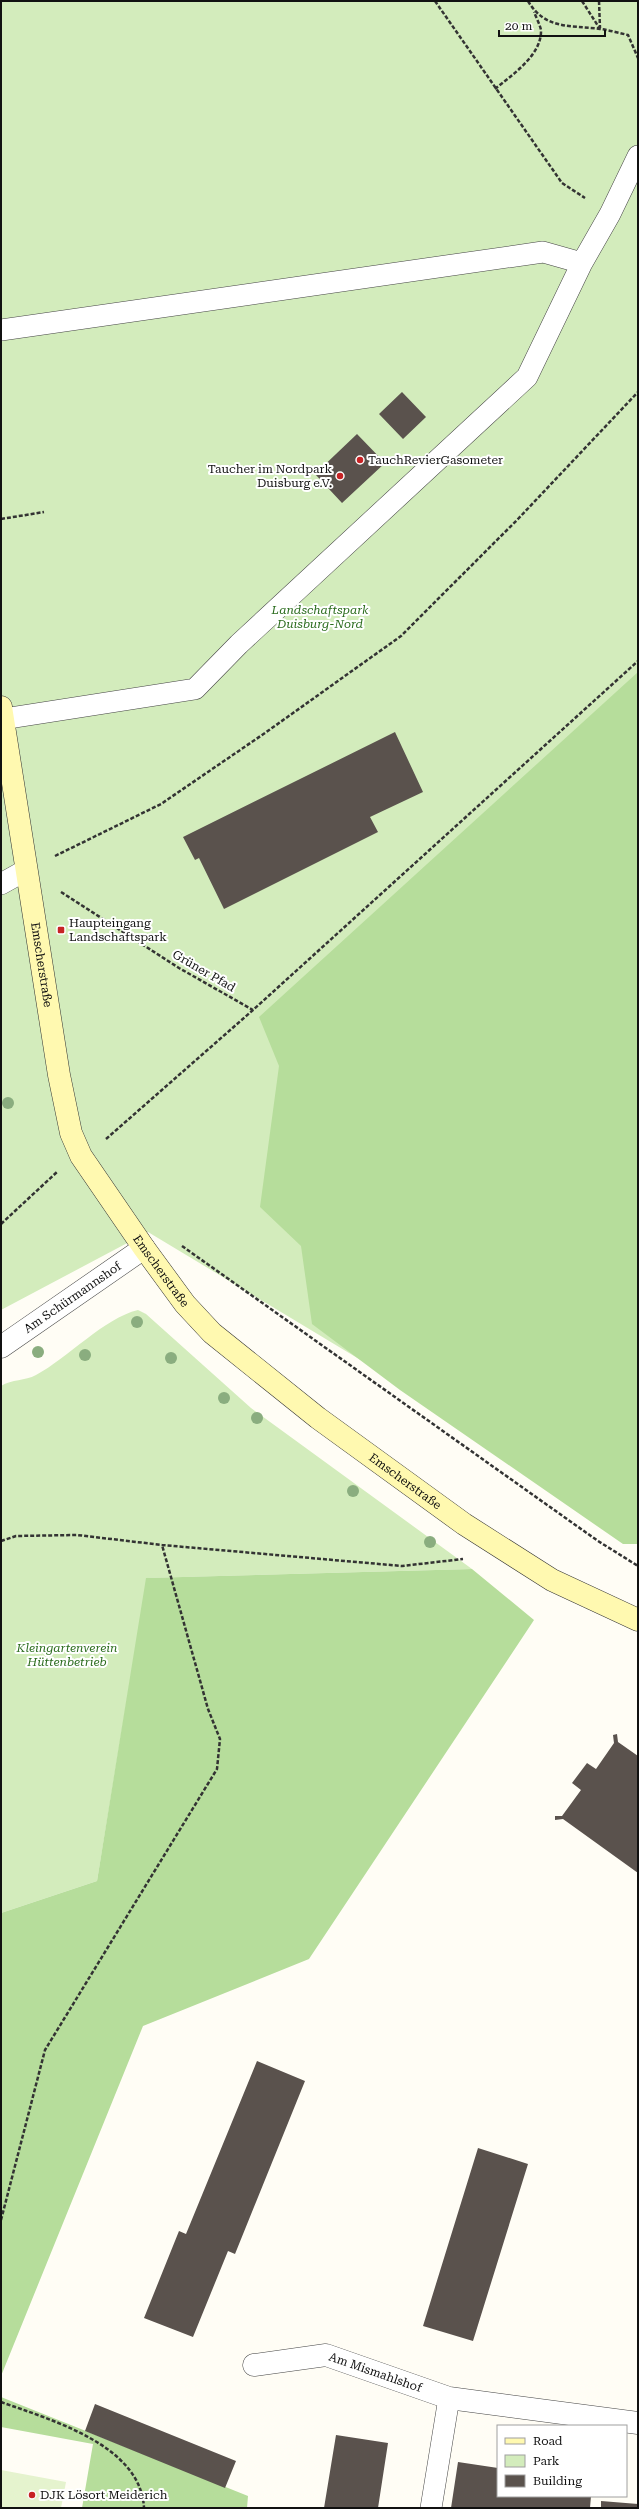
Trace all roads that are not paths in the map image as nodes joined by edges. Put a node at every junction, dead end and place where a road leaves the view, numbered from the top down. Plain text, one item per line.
1 (638, 156) edge
2 (582, 263) junction
3 (6, 329) edge
4 (2, 713) edge
5 (26, 870) junction
6 (1, 884) edge
7 (144, 1248) junction
8 (1, 1347) edge
9 (638, 1620) edge
10 (254, 2365) dead end
11 (449, 2398) junction
12 (638, 2423) edge
13 (431, 2508) edge

1 - 2 lane
2 - 3 lane
2 - 4 lane
4 - 5 street, Emscherstraße
5 - 6 lane
5 - 7 street, Emscherstraße
7 - 8 street, Am Schürmannshof
7 - 9 street, Emscherstraße
10 - 11 street, Am Mismahlshof
11 - 12 street, Am Mismahlshof
11 - 13 lane

